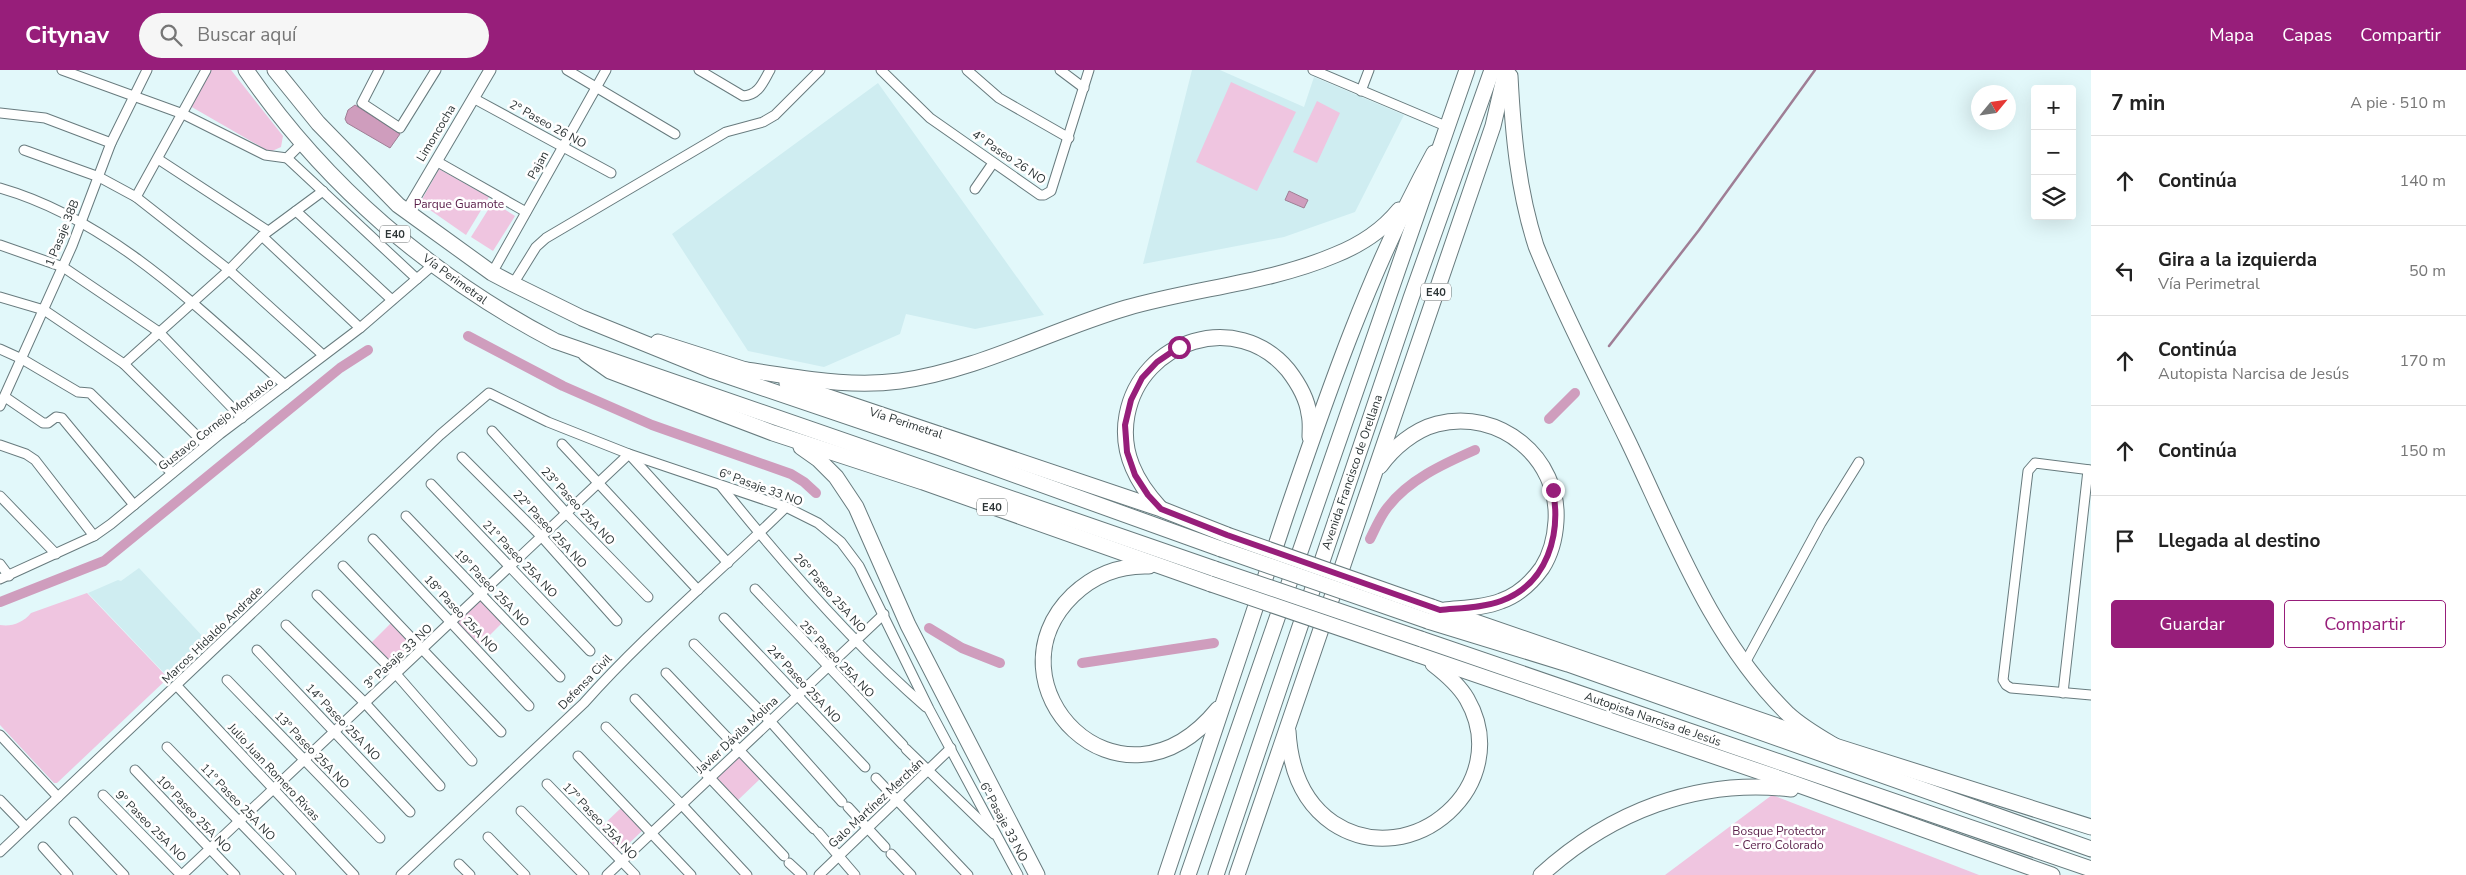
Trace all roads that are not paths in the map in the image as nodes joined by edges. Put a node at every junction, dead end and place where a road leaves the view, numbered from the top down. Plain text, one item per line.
1 (147, 70) edge
2 (206, 70) edge
3 (246, 70) edge
4 (275, 70) edge
5 (379, 70) edge
6 (436, 70) edge
7 (490, 70) edge
8 (567, 70) edge
9 (606, 70) edge
10 (700, 70) edge
11 (770, 70) edge
12 (820, 70) edge
13 (881, 70) edge
14 (967, 70) edge
15 (1060, 70) edge
16 (1089, 70) edge
17 (1369, 70) edge
18 (1466, 70) edge
19 (1492, 70) edge
20 (1508, 70) edge
21 (66, 71) edge
22 (1319, 71) edge
23 (596, 88) junction
24 (1084, 88) junction
25 (1361, 91) junction
26 (135, 95) junction
27 (473, 98) junction
28 (0, 113) edge
29 (183, 114) junction
30 (1448, 127) junction
31 (675, 134) dead end
32 (1069, 138) junction
33 (111, 143) junction
34 (302, 143) junction
35 (563, 146) junction
36 (24, 150) dead end
37 (158, 158) junction
38 (287, 158) junction
39 (436, 161) junction
40 (993, 162) junction
41 (611, 173) dead end
42 (98, 177) junction
43 (0, 188) edge
44 (975, 189) dead end
45 (323, 191) junction
46 (1412, 193) junction
47 (136, 197) junction
48 (296, 211) junction
49 (407, 212) junction
50 (526, 212) junction
51 (81, 221) junction
52 (265, 233) junction
53 (0, 245) edge
54 (433, 266) junction
55 (63, 267) junction
56 (228, 270) junction
57 (492, 272) junction
58 (417, 279) junction
59 (513, 284) junction
60 (0, 297) edge
61 (392, 300) junction
62 (192, 303) junction
63 (44, 310) junction
64 (582, 318) junction
65 (360, 328) junction
66 (159, 332) junction
67 (0, 349) edge
68 (583, 352) junction
69 (323, 355) junction
70 (22, 359) junction
71 (124, 364) junction
72 (746, 370) junction
73 (285, 386) junction
74 (5, 397) junction
75 (0, 406) edge
76 (242, 418) junction
77 (492, 431) dead end
78 (773, 433) junction
79 (440, 434) joint
80 (0, 444) edge
81 (562, 444) dead end
82 (1310, 444) junction
83 (206, 445) junction
84 (630, 454) junction
85 (462, 457) dead end
86 (1859, 462) dead end
87 (2089, 470) edge
88 (172, 473) junction
89 (1374, 473) junction
90 (598, 482) junction
91 (431, 484) dead end
92 (721, 485) junction
93 (0, 496) edge
94 (134, 505) junction
95 (786, 508) junction
96 (1161, 509) junction
97 (567, 514) junction
98 (406, 516) dead end
99 (759, 534) junction
100 (94, 536) junction
101 (542, 536) junction
102 (373, 539) dead end
103 (1224, 542) junction
104 (56, 554) junction
105 (728, 563) junction
106 (0, 564) edge
107 (343, 566) dead end
108 (509, 566) junction
109 (1161, 567) junction
110 (1213, 576) junction
111 (4, 578) edge
112 (755, 589) dead end
113 (698, 590) junction
114 (317, 595) dead end
115 (480, 595) junction
116 (648, 597) dead end
117 (1433, 613) junction
118 (884, 614) junction
119 (724, 618) dead end
120 (617, 621) dead end
121 (452, 622) junction
122 (286, 625) dead end
123 (856, 640) junction
124 (694, 644) dead end
125 (423, 649) junction
126 (257, 650) dead end
127 (590, 650) dead end
128 (1421, 656) junction
129 (1745, 663) junction
130 (827, 668) junction
131 (666, 673) dead end
132 (396, 674) junction
133 (560, 677) dead end
134 (227, 680) dead end
135 (177, 686) junction
136 (2064, 693) junction
137 (798, 695) junction
138 (2091, 695) edge
139 (635, 699) dead end
140 (365, 703) junction
141 (1223, 704) junction
142 (530, 706) dead end
143 (929, 709) junction
144 (770, 722) junction
145 (1288, 722) junction
146 (606, 727) dead end
147 (335, 732) junction
148 (501, 732) dead end
149 (0, 735) edge
150 (1835, 746) junction
151 (167, 747) dead end
152 (951, 748) junction
153 (739, 751) junction
154 (578, 756) dead end
155 (305, 759) junction
156 (472, 761) dead end
157 (865, 767) dead end
158 (134, 770) dead end
159 (929, 771) junction
160 (876, 778) dead end
161 (709, 779) junction
162 (547, 784) dead end
163 (440, 786) dead end
164 (272, 789) junction
165 (1816, 792) junction
166 (103, 796) dead end
167 (58, 797) junction
168 (896, 799) junction
169 (0, 800) edge
170 (682, 805) junction
171 (520, 811) dead end
172 (410, 812) dead end
173 (240, 820) junction
174 (74, 822) dead end
175 (26, 827) junction
176 (869, 827) junction
177 (2091, 827) edge
178 (651, 834) junction
179 (488, 837) dead end
180 (380, 838) dead end
181 (1000, 839) junction
182 (43, 847) dead end
183 (210, 848) junction
184 (2091, 849) edge
185 (0, 852) edge
186 (838, 856) junction
187 (622, 861) junction
188 (459, 864) dead end
189 (2091, 869) edge
190 (68, 875) edge
191 (124, 875) edge
192 (182, 875) edge
193 (235, 875) edge
194 (291, 875) edge
195 (354, 875) edge
196 (401, 875) edge
197 (470, 875) edge
198 (525, 875) edge
199 (584, 875) edge
200 (607, 875) edge
201 (635, 875) edge
202 (691, 875) edge
203 (747, 875) edge
204 (802, 875) edge
205 (819, 875) edge
206 (855, 875) edge
207 (912, 875) edge
208 (968, 875) edge
209 (1018, 875) edge
210 (1037, 875) edge
211 (1166, 875) edge
212 (1188, 875) edge
213 (1216, 875) edge
214 (1237, 875) edge
215 (1542, 875) edge
216 (2052, 875) edge

1 - 26 street, 1 Pasaje 38B
2 - 29 street
3 - 34 main road, Vía Perimetral / E40
4 - 49 main road, Vía Perimetral / E40
5 - 6 street
7 - 27 street, Limoncocha
8 - 23 street
9 - 23 street, Pajan
10 - 11 street
12 - 59 street
13 - 40 street, 4° Paseo 26 NO
14 - 32 street
15 - 24 street
16 - 24 street, 4° Paseo 26 NO
17 - 25 street
18 - 30 main road, Avenida Francisco de Orellana
19 - 213 main road, Avenida Francisco de Orellana
20 - 89 main road, Avenida Francisco de Orellana / E40
20 - 129 main road
21 - 26 street
22 - 25 street
23 - 31 street
23 - 35 street, Pajan
24 - 32 street, 4° Paseo 26 NO
25 - 30 street
26 - 29 street
26 - 33 street, 1 Pasaje 38B
27 - 35 street, 2° Paseo 26 NO
27 - 39 street, Limoncocha
28 - 33 street
29 - 37 street
29 - 38 street
30 - 46 main road, Avenida Francisco de Orellana
30 - 212 main road, Avenida Francisco de Orellana
32 - 40 street, 4° Paseo 26 NO
33 - 42 street, 1 Pasaje 38B
34 - 38 street
34 - 54 main road, Vía Perimetral / E40
35 - 41 street, 2° Paseo 26 NO
35 - 50 street, Pajan
36 - 42 street
37 - 47 street
37 - 52 street
38 - 45 street
39 - 49 street, Limoncocha
39 - 50 street
40 - 44 street
42 - 47 street
42 - 51 street, 1 Pasaje 38B
43 - 51 street
45 - 48 street
45 - 58 street
46 - 72 main road
46 - 82 main road, Avenida Francisco de Orellana
47 - 56 street
48 - 52 street
48 - 61 street
49 - 57 main road, Vía Perimetral / E40
50 - 57 street, Pajan
51 - 55 street, 1 Pasaje 38B
51 - 62 street
52 - 56 street
52 - 65 street
53 - 55 street
54 - 58 street, Gustavo Cornejo Montalvo
54 - 68 main road, Vía Perimetral / E40
55 - 63 street, 1 Pasaje 38B
55 - 66 street
56 - 62 street
56 - 69 street
57 - 59 main road, Vía Perimetral / E40
58 - 61 street, Gustavo Cornejo Montalvo
59 - 64 main road, Vía Perimetral / E40
60 - 63 street
61 - 65 street, Gustavo Cornejo Montalvo
62 - 66 street
62 - 73 street
63 - 70 street, 1 Pasaje 38B
63 - 71 street
64 - 72 main road, Vía Perimetral / E40
64 - 103 main road, Vía Perimetral
65 - 69 street, Gustavo Cornejo Montalvo
66 - 71 street
66 - 76 street
67 - 70 street
68 - 78 main road, Vía Perimetral / E40
68 - 110 main road, Vía Perimetral
69 - 73 street, Gustavo Cornejo Montalvo
70 - 74 street, 1 Pasaje 38B
70 - 88 street
71 - 83 street
72 - 96 main road, Vía Perimetral
73 - 76 street, Gustavo Cornejo Montalvo
74 - 75 street, 1 Pasaje 38B
74 - 94 street
76 - 83 street, Gustavo Cornejo Montalvo
77 - 97 street, 23º Paseo 25A NO
78 - 109 main road, Vía Perimetral / E40
78 - 210 main road
79 - 84 street, 6º Pasaje 33 NO
79 - 135 street, Marcos Hidaldo Andrade
80 - 100 street
81 - 90 street
82 - 96 main road
82 - 141 main road, Avenida Francisco de Orellana
83 - 88 street, Gustavo Cornejo Montalvo
84 - 90 street, 3º Pasaje 33 NO
84 - 92 street, 6º Pasaje 33 NO
84 - 105 street
85 - 101 street, 22º Paseo 25A NO
86 - 129 street
87 - 136 street
87 - 136 street
88 - 94 street, Gustavo Cornejo Montalvo
89 - 117 main road
89 - 145 main road, Avenida Francisco de Orellana / E40
90 - 97 street, 3º Pasaje 33 NO
90 - 113 street
91 - 108 street, 21º Paseo 25A NO
92 - 95 street, 6º Pasaje 33 NO
92 - 99 street, 26º Paseo 25A NO
93 - 104 street
94 - 100 street, Gustavo Cornejo Montalvo
95 - 99 street, Defensa Civil
95 - 118 street, 6º Pasaje 33 NO
96 - 103 main road, Vía Perimetral
97 - 101 street, 3º Pasaje 33 NO
97 - 116 street, 23º Paseo 25A NO
98 - 115 street, 19º Paseo 25A NO
99 - 105 street, Defensa Civil
99 - 123 street, 26º Paseo 25A NO
100 - 104 street, Gustavo Cornejo Montalvo
101 - 108 street, 3º Pasaje 33 NO
101 - 120 street, 22º Paseo 25A NO
102 - 121 street, 18º Paseo 25A NO
103 - 117 main road, Autopista Narcisa de Jesús, bridge
104 - 111 street, Gustavo Cornejo Montalvo
105 - 113 street, Defensa Civil
106 - 111 street
107 - 125 street
108 - 115 street, 3º Pasaje 33 NO
108 - 127 street, 21º Paseo 25A NO
109 - 110 main road, Vía Perimetral / E40
109 - 141 main road
110 - 128 main road, Autopista Narcisa de Jesús / E40, bridge
110 - 189 main road, Autopista Narcisa de Jesús, bridge
112 - 130 street, 25º Paseo 25A NO
113 - 196 street, Defensa Civil
114 - 132 street
115 - 121 street, 3º Pasaje 33 NO
115 - 133 street, 19º Paseo 25A NO
117 - 150 main road, Autopista Narcisa de Jesús
117 - 184 main road, Autopista Narcisa de Jesús
118 - 123 street, Javier Dávila Molina
118 - 143 street, 6º Pasaje 33 NO
119 - 137 street, 24º Paseo 25A NO
121 - 125 street, 3º Pasaje 33 NO
121 - 142 street, 18º Paseo 25A NO
122 - 140 street
123 - 130 street, Javier Dávila Molina
123 - 143 street, 26º Paseo 25A NO
124 - 144 street
125 - 132 street, 3º Pasaje 33 NO
125 - 148 street
126 - 147 street, 14º Paseo 25A NO
128 - 145 main road
128 - 165 main road, Autopista Narcisa de Jesús
129 - 150 main road
130 - 137 street, Javier Dávila Molina
130 - 159 street, 25º Paseo 25A NO
131 - 153 street
132 - 140 street, 3º Pasaje 33 NO
132 - 156 street
134 - 155 street, 13º Paseo 25A NO
135 - 164 street, Julio Juan Romero Rivas
135 - 167 street, Marcos Hidaldo Andrade
136 - 138 street
137 - 144 street, Javier Dávila Molina
137 - 157 street, 24º Paseo 25A NO
139 - 161 street
140 - 147 street, 3º Pasaje 33 NO
140 - 163 street
141 - 211 main road, Avenida Francisco de Orellana
143 - 152 street, 6º Pasaje 33 NO
144 - 153 street, Javier Dávila Molina
144 - 176 street
145 - 214 main road, Avenida Francisco de Orellana
146 - 170 street
147 - 155 street, 3º Pasaje 33 NO
147 - 172 street, 14º Paseo 25A NO
149 - 167 street
150 - 177 main road, Autopista Narcisa de Jesús
151 - 173 street, 11º Paseo 25A NO
152 - 159 street, Galo Martínez Merchán
152 - 181 street, 6º Pasaje 33 NO
153 - 161 street, Javier Dávila Molina
153 - 186 street
154 - 178 street
155 - 164 street, 3º Pasaje 33 NO
155 - 180 street, 13º Paseo 25A NO
158 - 183 street, 10º Paseo 25A NO
159 - 168 street, Galo Martínez Merchán
159 - 181 street, 25º Paseo 25A NO
160 - 168 street
161 - 170 street, Javier Dávila Molina
161 - 204 street
162 - 187 street, 17º Paseo 25A NO
164 - 173 street, 3º Pasaje 33 NO
164 - 195 street, Julio Juan Romero Rivas
165 - 215 main road
165 - 216 main road, Autopista Narcisa de Jesús
166 - 192 street, 9º Paseo 25A NO
167 - 175 street, Marcos Hidaldo Andrade
168 - 176 street, Galo Martínez Merchán
168 - 208 street
169 - 175 street
170 - 178 street, Javier Dávila Molina
170 - 203 street
171 - 199 street
173 - 183 street, 3º Pasaje 33 NO
173 - 194 street, 11º Paseo 25A NO
174 - 191 street
175 - 185 street, Marcos Hidaldo Andrade
176 - 186 street, Galo Martínez Merchán
176 - 207 street
178 - 187 street, Javier Dávila Molina
178 - 202 street
179 - 198 street
181 - 209 street, 6º Pasaje 33 NO
182 - 190 street
183 - 192 street, 3º Pasaje 33 NO
183 - 193 street, 10º Paseo 25A NO
186 - 205 street, Galo Martínez Merchán
186 - 206 street
187 - 200 street, Javier Dávila Molina
187 - 201 street, 17º Paseo 25A NO
188 - 197 street

